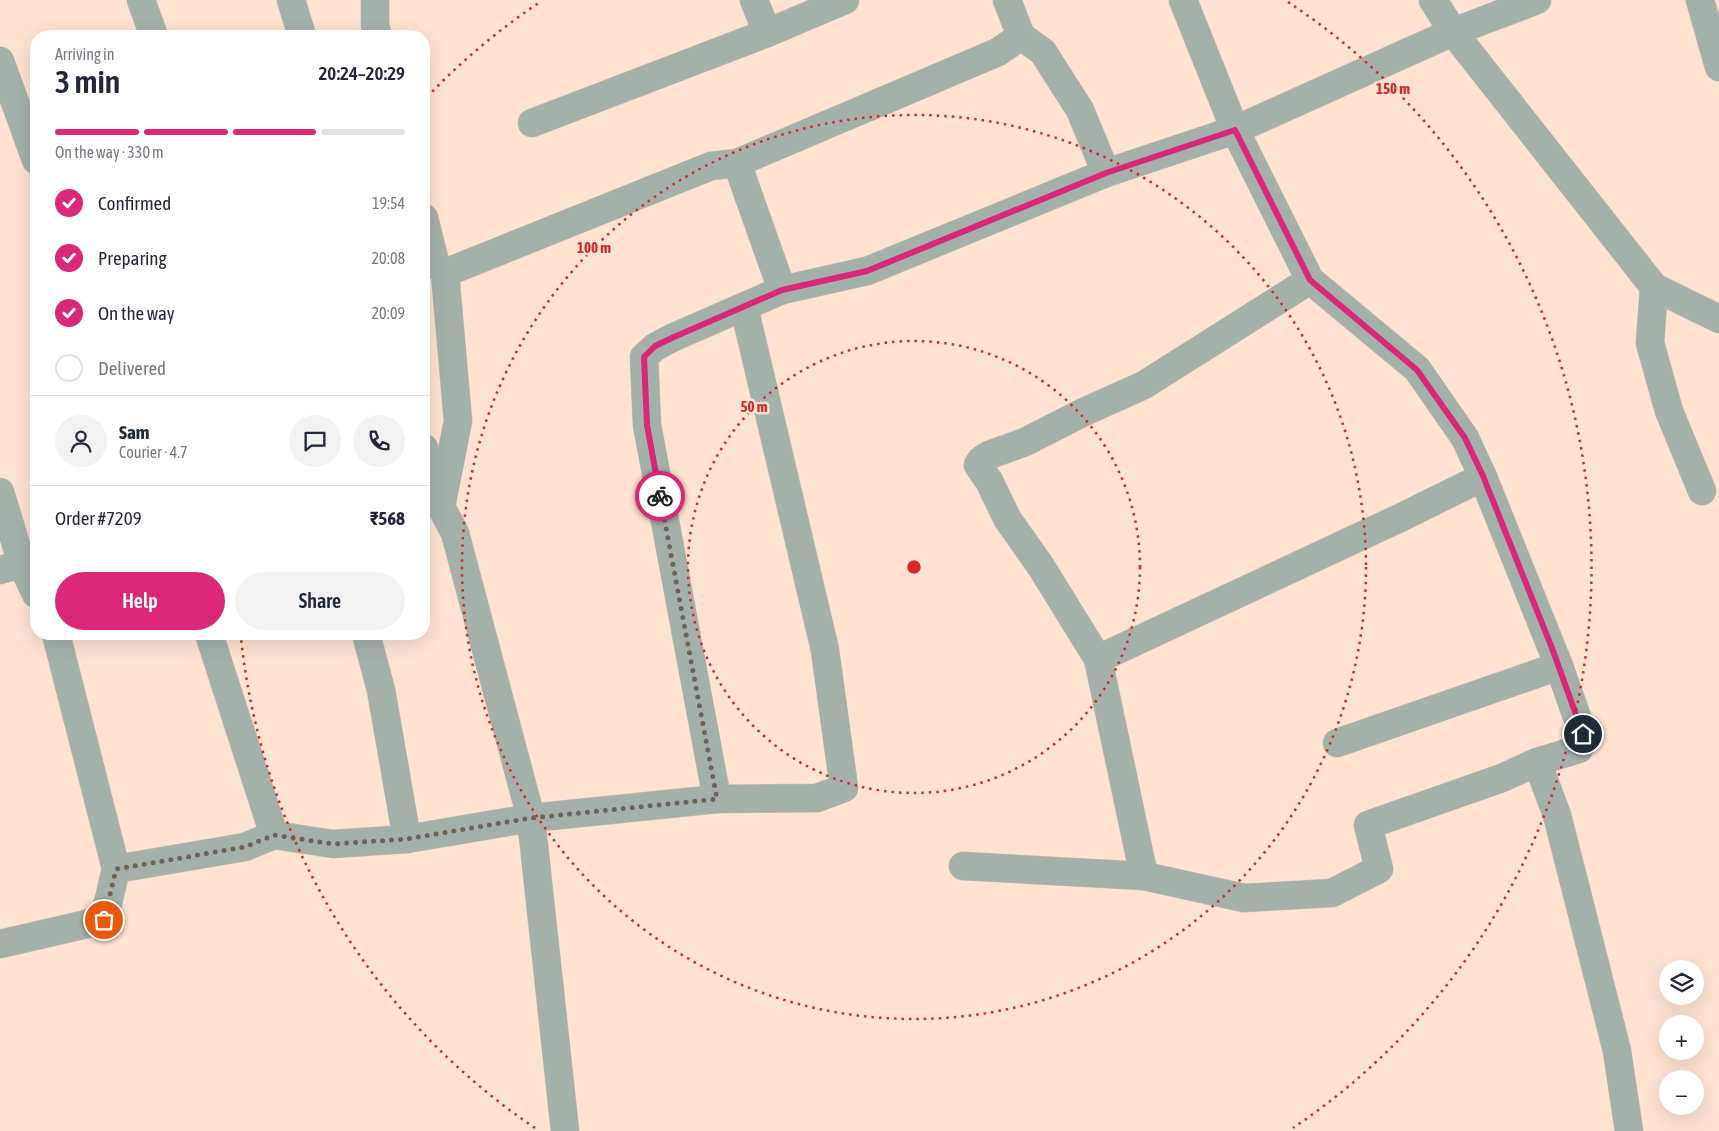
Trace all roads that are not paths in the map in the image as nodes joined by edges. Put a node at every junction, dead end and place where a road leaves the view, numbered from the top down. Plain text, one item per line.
1 (141, 0) edge
2 (291, 0) edge
3 (375, 0) edge
4 (754, 0) edge
5 (845, 0) edge
6 (1007, 0) edge
7 (1183, 0) edge
8 (1433, 0) edge
9 (1536, 0) edge
10 (1700, 0) edge
11 (152, 30) edge
12 (300, 30) edge
13 (376, 30) edge
14 (1453, 32) junction
15 (767, 33) junction
16 (1021, 36) junction
17 (0, 61) edge
18 (1719, 67) edge
19 (532, 123) dead end
20 (1235, 130) junction
21 (30, 144) edge
22 (736, 163) junction
23 (1106, 173) junction
24 (430, 242) edge
25 (445, 273) junction
26 (1310, 280) junction
27 (1654, 287) junction
28 (782, 290) junction
29 (744, 307) junction
30 (1719, 319) edge
31 (1483, 476) junction
32 (1702, 491) dead end
33 (0, 492) edge
34 (430, 494) edge
35 (432, 510) edge
36 (11, 567) edge
37 (30, 588) edge
38 (58, 640) edge
39 (211, 640) edge
40 (368, 640) edge
41 (1098, 659) junction
42 (1559, 666) junction
43 (1337, 743) dead end
44 (1537, 762) junction
45 (717, 799) junction
46 (531, 818) junction
47 (274, 835) junction
48 (407, 839) junction
49 (962, 866) dead end
50 (116, 869) junction
51 (1144, 876) junction
52 (0, 944) edge
53 (565, 1131) edge
54 (1629, 1131) edge

1 - 11 street
2 - 12 street
3 - 13 street
4 - 15 street
5 - 15 street
6 - 16 street
7 - 20 street
8 - 14 street
9 - 14 street
10 - 18 street
14 - 20 street
14 - 27 street
15 - 19 street
16 - 22 street
16 - 23 street
17 - 21 street
20 - 23 street
20 - 26 street
22 - 25 street
22 - 28 street
23 - 28 street
24 - 25 street
25 - 35 street
26 - 31 street
26 - 41 street
27 - 30 street
27 - 32 street
28 - 29 street
29 - 45 street
29 - 45 street
31 - 41 street
31 - 42 street
33 - 36 street
34 - 35 street
35 - 46 street
36 - 37 street
38 - 50 street
39 - 47 street
40 - 48 street
41 - 51 street
42 - 43 street
42 - 44 street
44 - 51 street
44 - 54 street
45 - 46 street
46 - 48 street
46 - 53 street
47 - 48 street
47 - 50 street
49 - 51 street
50 - 52 street

